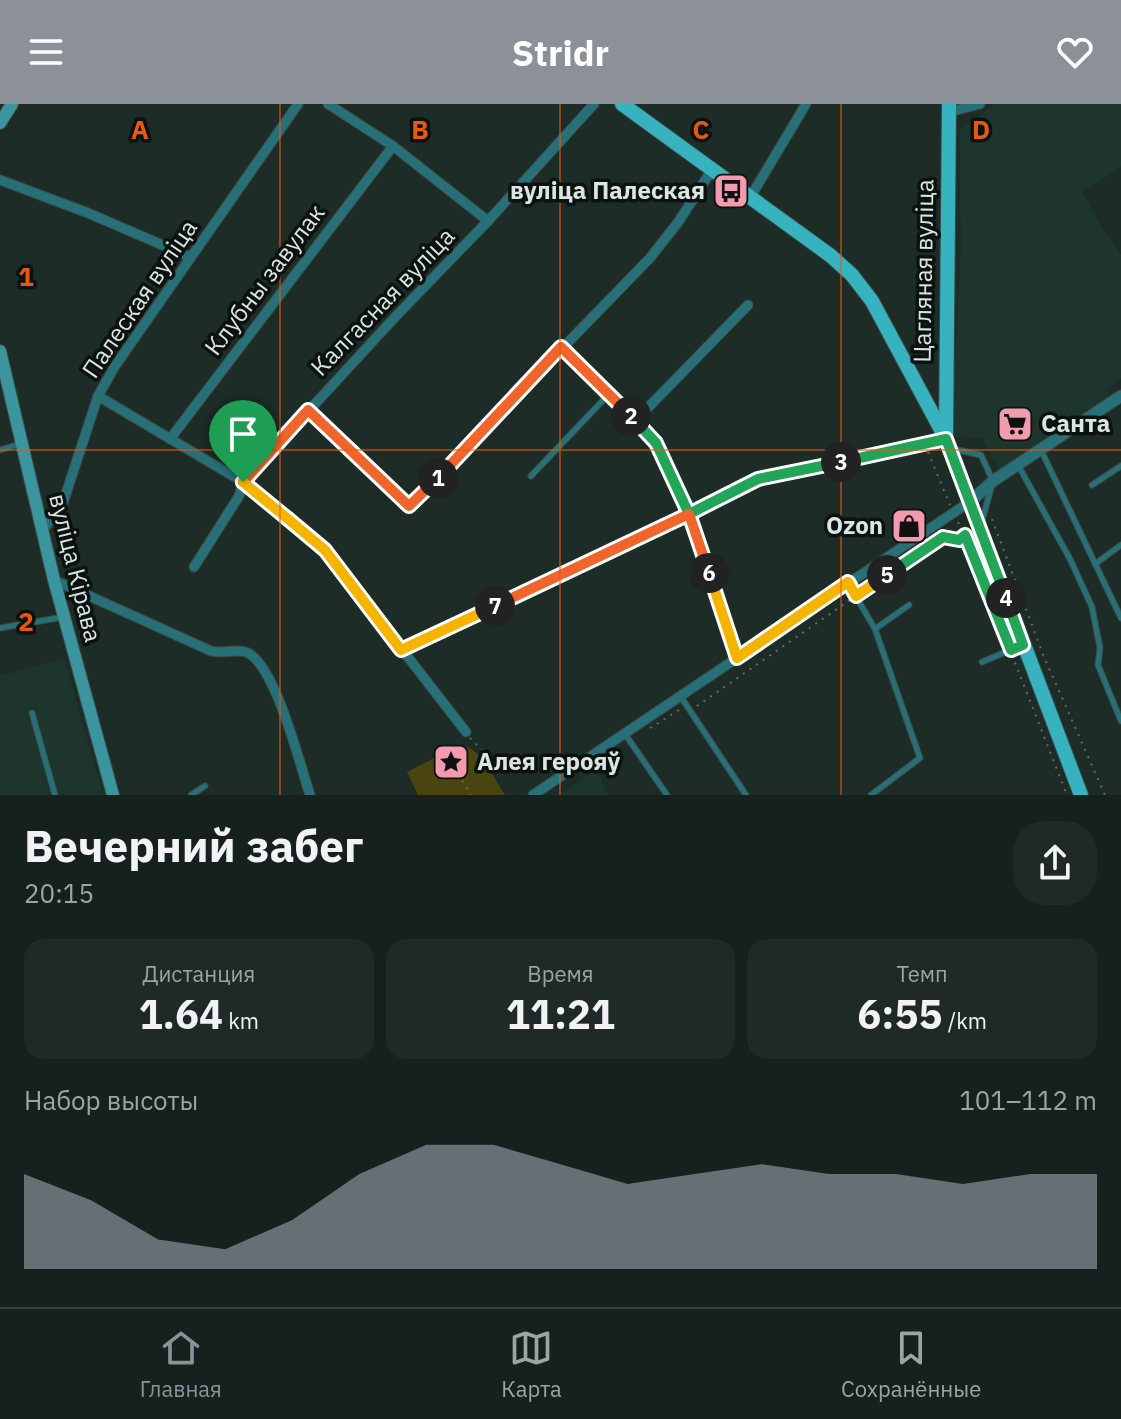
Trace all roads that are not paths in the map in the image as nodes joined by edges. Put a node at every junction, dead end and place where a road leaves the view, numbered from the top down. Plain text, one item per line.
1 (12, 104) edge
2 (298, 104) edge
3 (328, 104) edge
4 (594, 104) edge
5 (622, 104) edge
6 (806, 104) edge
7 (980, 104) edge
8 (949, 108) edge
9 (0, 123) edge
10 (393, 146) junction
11 (713, 168) junction
12 (0, 180) edge
13 (751, 196) junction
14 (488, 221) junction
15 (190, 257) junction
16 (748, 305) dead end
17 (561, 347) junction
18 (0, 351) edge
19 (608, 395) junction
20 (98, 396) junction
21 (1121, 396) edge
22 (308, 410) junction
23 (636, 420) junction
24 (170, 439) junction
25 (21, 444) junction
26 (948, 444) junction
27 (1041, 449) junction
28 (0, 450) edge
29 (1018, 464) junction
30 (1121, 466) edge
31 (531, 476) dead end
32 (993, 481) junction
33 (243, 482) junction
34 (1092, 485) dead end
35 (971, 501) junction
36 (689, 514) junction
37 (985, 520) junction
38 (42, 530) junction
39 (1121, 545) edge
40 (1095, 564) junction
41 (194, 567) dead end
42 (54, 580) junction
43 (848, 582) junction
44 (909, 605) dead end
45 (64, 617) junction
46 (1121, 618) edge
47 (0, 628) edge
48 (875, 629) junction
49 (1017, 647) junction
50 (401, 650) junction
51 (737, 658) junction
52 (982, 662) dead end
53 (681, 697) junction
54 (32, 713) dead end
55 (1121, 721) edge
56 (466, 732) road end
57 (625, 734) junction
58 (205, 786) dead end
59 (55, 795) edge
60 (113, 795) edge
61 (191, 795) edge
62 (310, 795) edge
63 (533, 795) edge
64 (667, 795) edge
65 (746, 795) edge
66 (871, 795) edge
67 (1081, 795) edge

1 - 9 main road
2 - 15 street, Палеская вуліца
3 - 10 street, Калгасная вуліца
4 - 14 street, Калгасная вуліца
5 - 11 main road
6 - 13 street
7 - 8 street
8 - 26 main road, Цагляная вуліца
10 - 14 street, Калгасная вуліца
10 - 24 street, Клубны завулак
11 - 13 main road
11 - 17 street
12 - 15 street
13 - 26 main road
14 - 22 street, Калгасная вуліца
15 - 20 street, Палеская вуліца
16 - 23 street
17 - 19 street
17 - 22 street
18 - 25 main road, вуліца Кірава
19 - 23 street
19 - 31 lane
20 - 24 street
20 - 38 street, Палеская вуліца
21 - 27 street
22 - 33 street, Калгасная вуліца
23 - 36 street
24 - 33 street
25 - 28 lane
25 - 38 main road, вуліца Кірава
26 - 32 lane
26 - 35 main road
26 - 36 street
27 - 29 street
27 - 40 lane
29 - 32 street
29 - 55 lane
30 - 34 lane
32 - 35 street
32 - 37 lane
33 - 41 street, Калгасная вуліца
33 - 50 street
35 - 37 main road
35 - 43 street
36 - 50 street
36 - 51 street
37 - 49 main road
38 - 42 main road, вуліца Кірава
39 - 40 lane
40 - 46 lane
42 - 45 main road, вуліца Кірава
42 - 62 street
43 - 48 lane
43 - 51 street
44 - 48 lane
45 - 47 lane
45 - 60 main road, вуліца Кірава
48 - 66 lane
49 - 52 lane
49 - 67 main road
50 - 56 street
51 - 53 street
53 - 57 street
53 - 65 lane
54 - 59 lane
57 - 63 street
57 - 64 lane
58 - 61 lane

